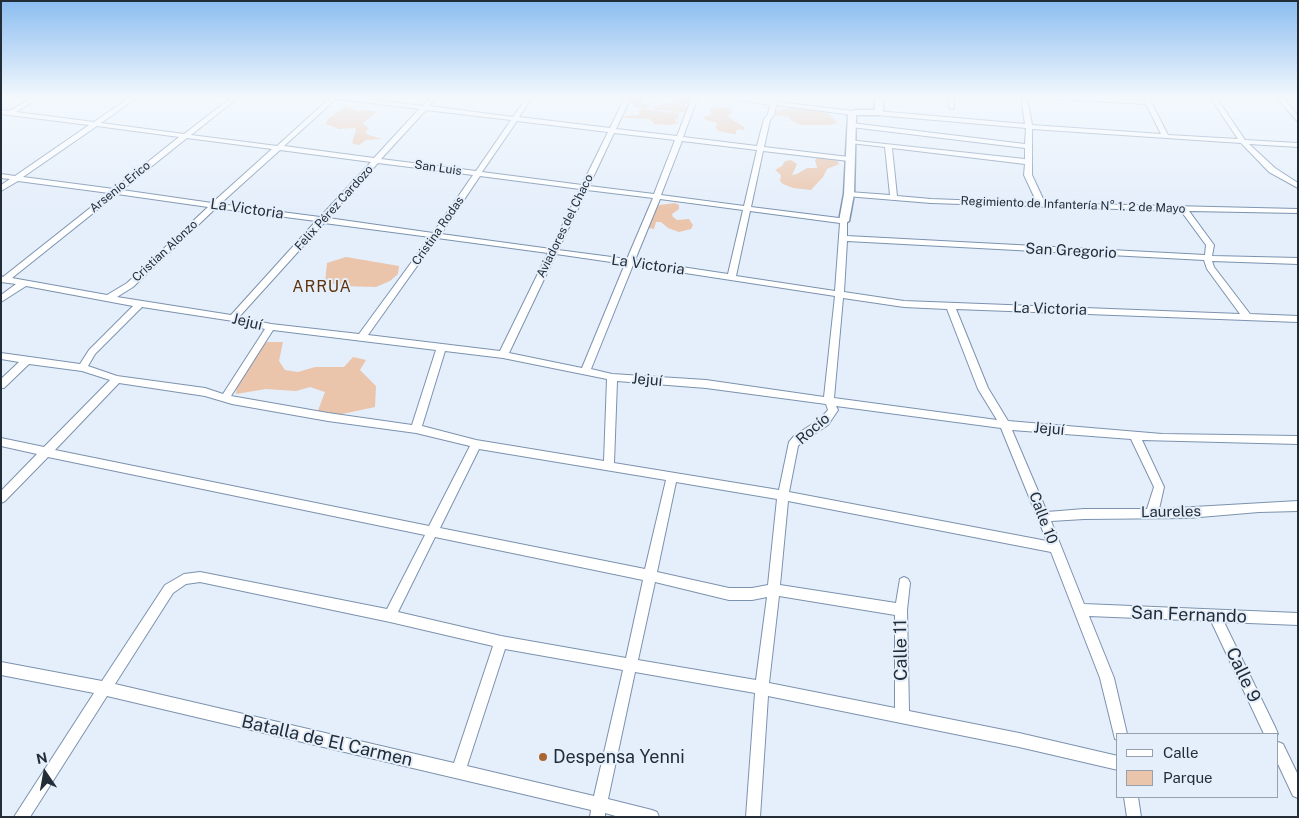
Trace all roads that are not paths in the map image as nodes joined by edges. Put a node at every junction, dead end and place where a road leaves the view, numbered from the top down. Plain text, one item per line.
1 (80, 135) edge
2 (179, 135) edge
3 (292, 135) edge
4 (400, 135) edge
5 (506, 135) edge
6 (610, 135) edge
7 (657, 135) edge
8 (764, 135) edge
9 (850, 135) edge
10 (937, 135) edge
11 (1029, 135) edge
12 (1155, 135) edge
13 (1238, 135) edge
14 (185, 136) junction
15 (1166, 136) joint
16 (681, 138) junction
17 (850, 141) junction
18 (1243, 142) junction
19 (888, 145) junction
20 (1298, 145) edge
21 (1029, 146) junction
22 (278, 148) junction
23 (761, 148) junction
24 (849, 159) junction
25 (377, 160) junction
26 (1029, 162) junction
27 (478, 174) junction
28 (1, 176) edge
29 (17, 178) junction
30 (1298, 186) edge
31 (584, 188) junction
32 (1, 189) edge
33 (116, 190) junction
34 (849, 194) junction
35 (657, 197) junction
36 (894, 198) junction
37 (214, 205) junction
38 (1042, 205) junction
39 (746, 208) junction
40 (1183, 208) junction
41 (1298, 211) edge
42 (323, 220) junction
43 (844, 221) junction
44 (435, 236) junction
45 (844, 238) junction
46 (552, 252) junction
47 (1207, 258) junction
48 (1298, 261) edge
49 (630, 262) junction
50 (731, 278) junction
51 (3, 279) edge
52 (23, 284) junction
53 (130, 285) junction
54 (840, 294) junction
55 (109, 298) junction
56 (1, 299) edge
57 (124, 301) junction
58 (140, 304) junction
59 (951, 307) junction
60 (1247, 317) junction
61 (233, 318) junction
62 (1298, 319) edge
63 (271, 327) junction
64 (361, 338) junction
65 (441, 348) junction
66 (503, 355) junction
67 (1, 356) edge
68 (26, 361) junction
69 (82, 368) junction
70 (586, 370) junction
71 (612, 377) junction
72 (117, 379) junction
73 (1, 385) edge
74 (225, 398) junction
75 (829, 400) junction
76 (1005, 425) junction
77 (416, 429) junction
78 (1135, 436) junction
79 (1298, 440) edge
80 (1, 442) edge
81 (476, 444) junction
82 (46, 452) junction
83 (609, 465) junction
84 (672, 476) junction
85 (783, 495) junction
86 (1, 498) edge
87 (1298, 506) edge
88 (1152, 512) junction
89 (1044, 517) junction
90 (432, 532) junction
91 (1055, 548) junction
92 (651, 576) junction
93 (904, 584) dead end
94 (774, 590) junction
95 (901, 610) junction
96 (1080, 610) junction
97 (390, 616) junction
98 (1215, 616) junction
99 (1298, 619) edge
100 (501, 642) junction
101 (631, 666) junction
102 (1, 668) edge
103 (103, 688) junction
104 (762, 688) junction
105 (902, 717) junction
106 (1120, 733) edge
107 (1271, 733) edge
108 (1279, 750) edge
109 (1116, 763) edge
110 (458, 772) junction
111 (1298, 791) edge
112 (1131, 798) edge
113 (598, 811) edge
114 (21, 817) edge
115 (652, 817) edge
116 (753, 817) edge
117 (1134, 817) edge

1 - 29 street
2 - 14 street, San Luis
3 - 22 street, Cristian Alonzo
4 - 25 street, Felix Pérez Cardozo
5 - 27 street, Cristina Rodas
6 - 31 street, Aviadores del Chaco
7 - 16 street
8 - 23 street
9 - 17 main road, Rocío
10 - 21 street
11 - 21 street
12 - 15 street
13 - 18 street
14 - 22 street, San Luis
14 - 33 street, Arsenio Erico
15 - 18 street
16 - 23 street
16 - 35 street
17 - 19 street
17 - 24 main road, Rocío
18 - 20 street
18 - 30 street
19 - 26 street
19 - 36 street
21 - 26 street
22 - 25 street, San Luis
22 - 37 street, Cristian Alonzo
23 - 24 street
23 - 39 street
24 - 34 main road, Rocío
25 - 27 street, San Luis
25 - 42 street, Felix Pérez Cardozo
26 - 38 street
27 - 31 street, San Luis
27 - 44 street, Cristina Rodas
28 - 29 street, La Victoria
29 - 32 street
29 - 33 street, La Victoria
31 - 35 street, San Luis
31 - 46 street, Aviadores del Chaco
33 - 37 street, La Victoria
33 - 51 street, Arsenio Erico
34 - 36 street, Regimiento de Infantería N° 1. 2 de Mayo
34 - 43 main road, Rocío
35 - 39 street, San Luis
35 - 49 street
36 - 38 street, Regimiento de Infantería N° 1. 2 de Mayo
37 - 42 street, La Victoria
37 - 53 street, Cristian Alonzo
38 - 40 street, Regimiento de Infantería N° 1. 2 de Mayo
39 - 43 street, San Luis
39 - 50 street
40 - 41 street, Regimiento de Infantería N° 1. 2 de Mayo
40 - 47 street
42 - 44 street, La Victoria
42 - 61 street, Felix Pérez Cardozo
43 - 45 street, Rocío
44 - 46 street, La Victoria
44 - 64 street, Cristina Rodas
45 - 47 street, San Gregorio
45 - 54 street, Rocío
46 - 49 street, La Victoria
46 - 66 street, Aviadores del Chaco
47 - 48 street, San Gregorio
47 - 60 street
49 - 50 street, La Victoria
49 - 70 street
50 - 54 street, La Victoria
51 - 52 street, Jejuí
52 - 55 street, Jejuí
52 - 56 street
53 - 55 street, Cristian Alonzo
53 - 57 street, Cristian Alonzo
54 - 59 street, La Victoria
54 - 75 street, Rocío
55 - 57 street, Jejuí
57 - 58 street, Jejuí
58 - 61 street, Jejuí
58 - 69 street
59 - 60 street, La Victoria
59 - 76 street, Calle 10
60 - 62 street, La Victoria
61 - 63 street, Jejuí
63 - 64 street, Jejuí
63 - 74 street
64 - 65 street, Jejuí
65 - 66 street, Jejuí
65 - 77 street
66 - 70 street, Jejuí
67 - 68 street
68 - 69 street
68 - 73 street
69 - 72 street
70 - 71 street, Jejuí
71 - 75 street, Jejuí
71 - 83 street
72 - 74 street
72 - 82 street
74 - 77 street
75 - 76 street, Jejuí
75 - 85 street, Rocío
76 - 78 street, Jejuí
76 - 89 street, Calle 10
77 - 81 street
78 - 79 street, Jejuí
78 - 88 street
80 - 82 street
81 - 83 street
81 - 90 street
82 - 86 street
82 - 90 street
83 - 84 street
84 - 85 street
84 - 92 street
85 - 91 street
85 - 94 street, Rocío
87 - 88 street, Laureles
88 - 89 street, Laureles
89 - 91 street, Calle 10
90 - 92 street
90 - 97 street
91 - 96 street, Calle 10
92 - 94 street
92 - 101 street
93 - 95 street, Calle 11
94 - 95 street
94 - 104 street, Rocío
95 - 105 street, Calle 11
96 - 98 street, San Fernando
96 - 106 street, Calle 10
97 - 100 street
97 - 103 street
98 - 99 street, San Fernando
98 - 107 street, Calle 9
100 - 101 street
100 - 110 street
101 - 104 street
101 - 113 street
102 - 103 street, Batalla de El Carmen
103 - 110 street, Batalla de El Carmen
103 - 114 street
104 - 105 street
104 - 116 street, Rocío
105 - 109 street
108 - 111 street
110 - 113 street, Batalla de El Carmen
112 - 117 street
113 - 115 street, Batalla de El Carmen

